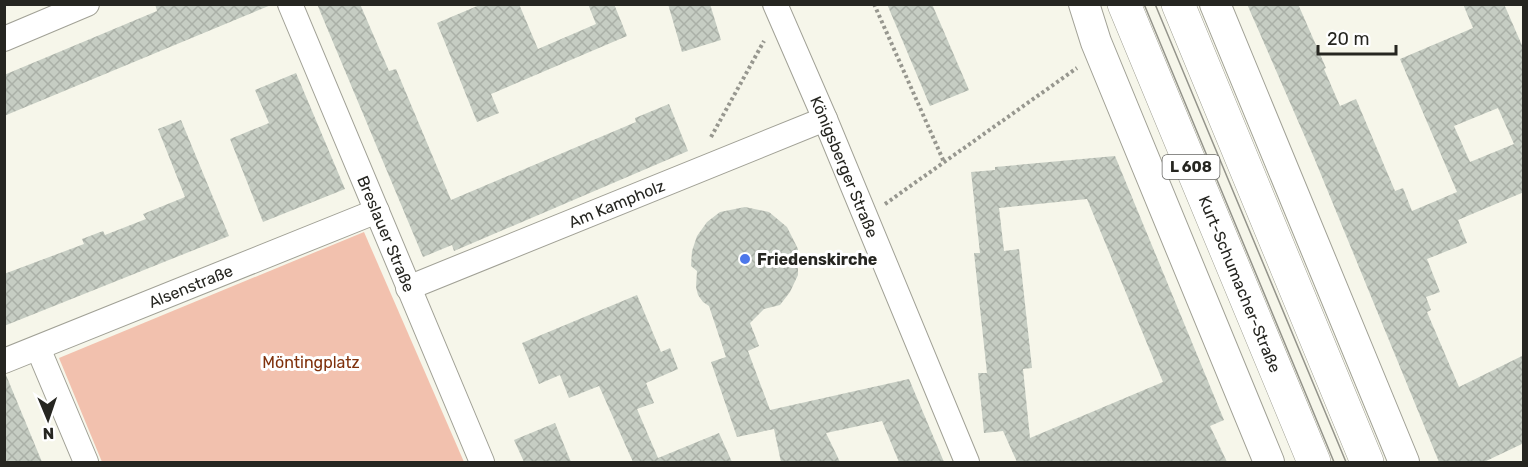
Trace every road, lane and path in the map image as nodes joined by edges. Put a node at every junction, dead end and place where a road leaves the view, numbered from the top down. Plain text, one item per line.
1 (87, 4) edge
2 (290, 4) edge
3 (874, 4) edge
4 (1084, 4) edge
5 (1124, 4) edge
6 (1178, 4) edge
7 (1215, 4) edge
8 (777, 10) edge
9 (4, 39) edge
10 (1100, 52) junction
11 (825, 119) junction
12 (944, 162) junction
13 (690, 174) junction
14 (377, 211) junction
15 (866, 217) junction
16 (408, 288) junction
17 (38, 348) junction
18 (4, 361) edge
19 (86, 462) edge
20 (482, 462) edge
21 (967, 462) edge
22 (1269, 462) edge
23 (1314, 462) edge
24 (1367, 462) edge
25 (1404, 462) edge

1 - 9 street
2 - 14 street, Breslauer Straße
3 - 12 path
4 - 10 street
5 - 23 main road, Kurt-Schumacher-Straße / L 608
6 - 24 main road, L 608
7 - 25 street
8 - 11 street, Königsberger Straße
8 - 13 path
10 - 12 path
10 - 22 street
11 - 13 street, Am Kampholz
11 - 15 street, Königsberger Straße
12 - 15 path
13 - 16 street, Am Kampholz
14 - 16 street, Breslauer Straße
14 - 17 street, Alsenstraße
15 - 21 street, Königsberger Straße
16 - 20 street, Breslauer Straße
17 - 18 street, Alsenstraße
17 - 19 street

